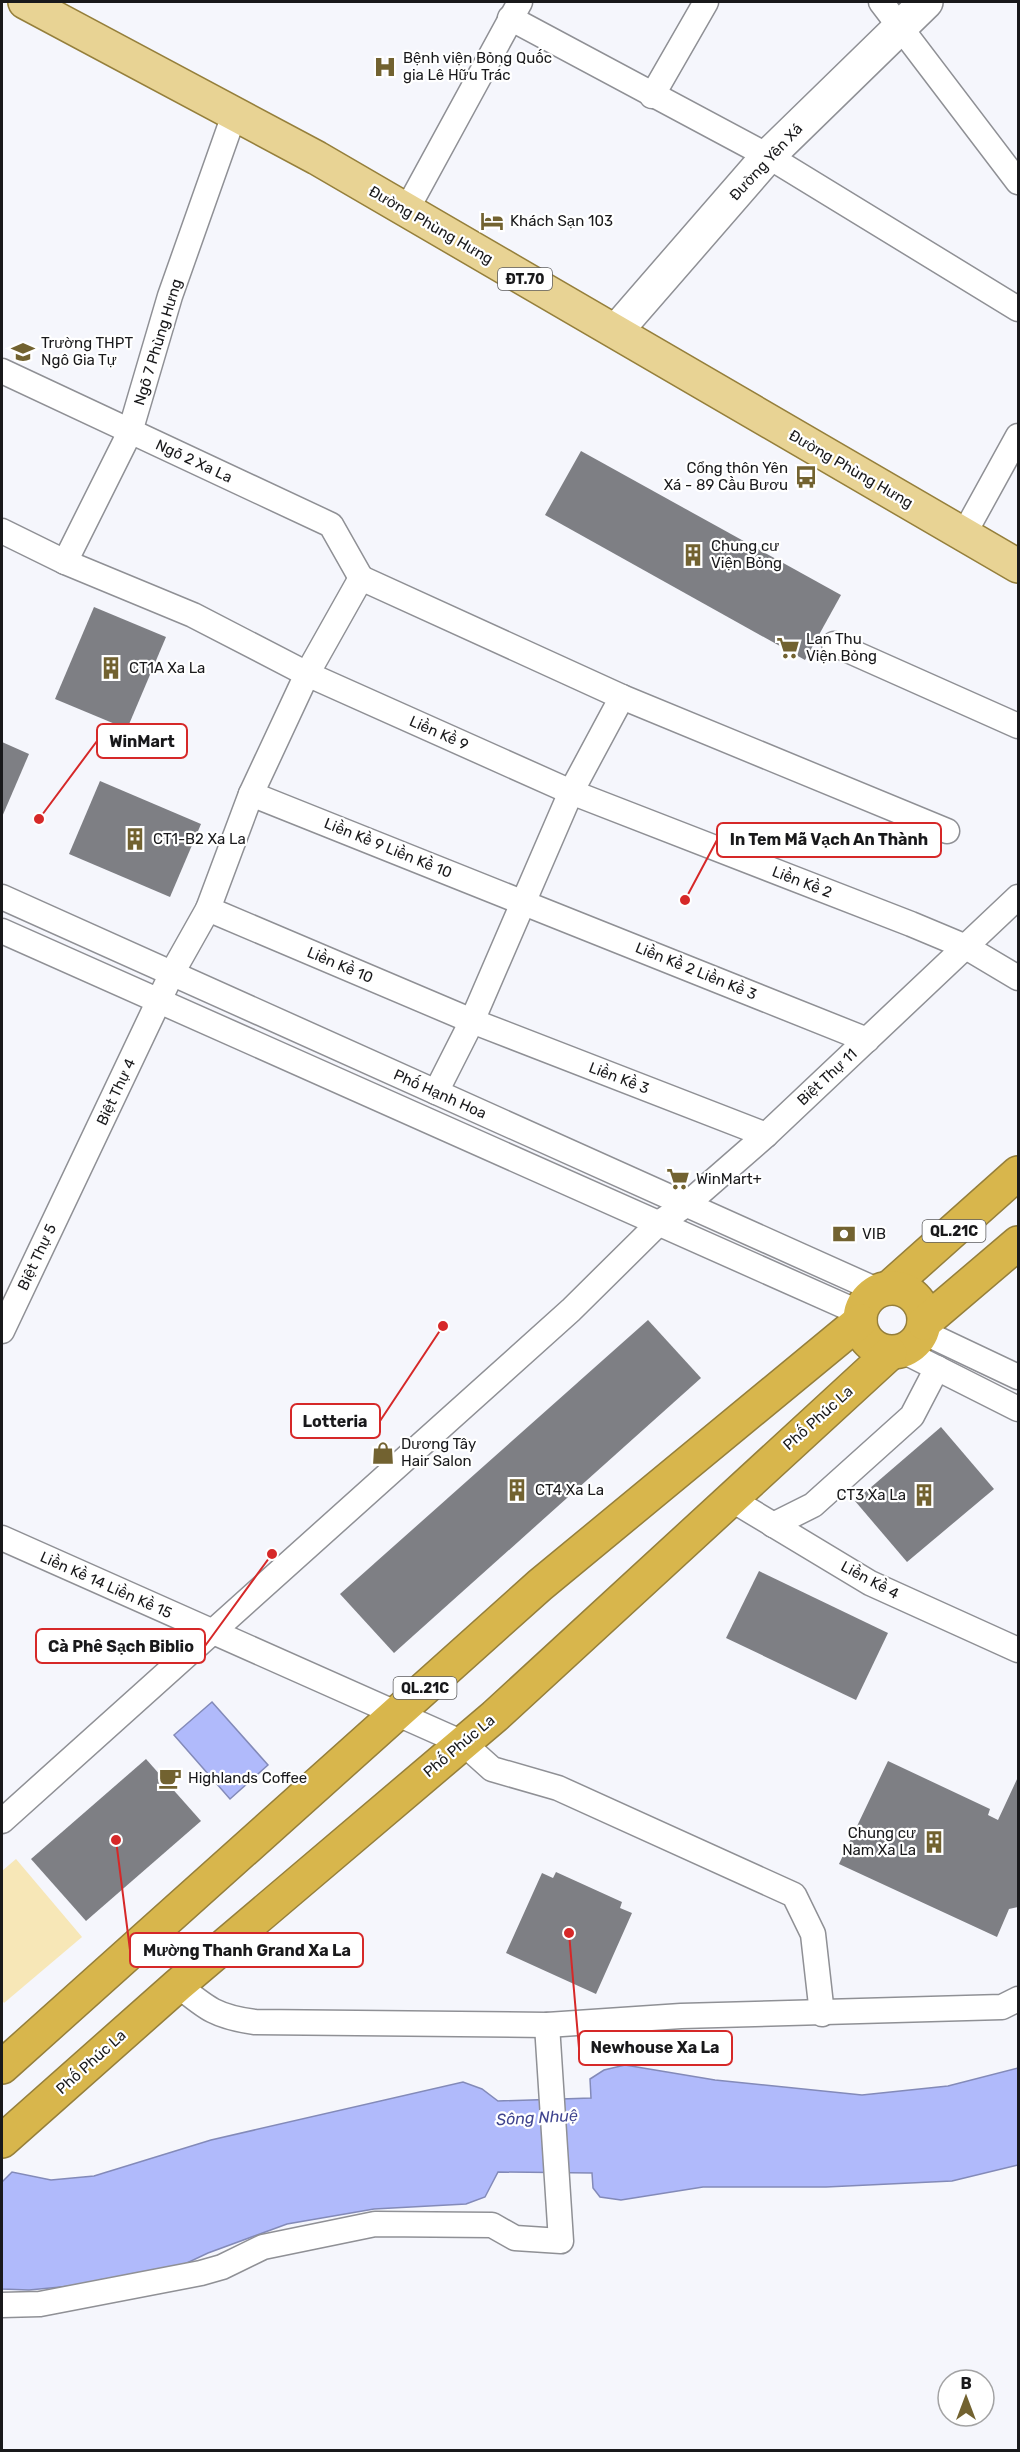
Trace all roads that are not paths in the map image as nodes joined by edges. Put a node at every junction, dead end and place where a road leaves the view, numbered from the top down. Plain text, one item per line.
1 (26, 2) edge
2 (706, 2) edge
3 (926, 2) edge
4 (515, 10) edge
5 (891, 14) edge
6 (652, 96) junction
7 (234, 115) junction
8 (768, 156) junction
9 (1018, 182) edge
10 (406, 211) junction
11 (1018, 309) edge
12 (616, 331) junction
13 (2, 371) edge
14 (130, 432) junction
15 (1018, 436) edge
16 (2, 531) edge
17 (964, 534) junction
18 (65, 562) junction
19 (1018, 566) edge
20 (361, 578) junction
21 (834, 644) dead end
22 (307, 674) junction
23 (622, 697) junction
24 (1018, 726) edge
25 (571, 792) junction
26 (251, 794) junction
27 (947, 831) dead end
28 (1018, 897) edge
29 (12, 901) edge
30 (524, 902) junction
31 (208, 909) junction
32 (4, 939) edge
33 (966, 947) junction
34 (172, 973) junction
35 (1018, 978) edge
36 (159, 1001) junction
37 (472, 1021) junction
38 (867, 1040) junction
39 (436, 1092) junction
40 (766, 1136) junction
41 (1018, 1173) edge
42 (72, 1182) joint
43 (687, 1204) junction
44 (659, 1223) junction
45 (1018, 1243) edge
46 (872, 1303) junction
47 (2, 1331) edge
48 (910, 1340) junction
49 (937, 1368) junction
50 (1018, 1377) edge
51 (1018, 1409) edge
52 (729, 1498) junction
53 (773, 1525) junction
54 (2, 1538) edge
55 (211, 1633) junction
56 (1018, 1650) edge
57 (396, 1714) junction
58 (462, 1743) junction
59 (2, 1821) edge
60 (178, 1985) junction
61 (1018, 1999) edge
62 (822, 2014) junction
63 (547, 2025) junction
64 (2, 2067) edge
65 (10, 2134) edge
66 (2, 2305) edge

1 - 7 main road, Đường Phùng Hưng / ĐT.70
2 - 6 street
3 - 5 street, Đường Yên Xá
4 - 6 street
4 - 10 street
5 - 8 street, Đường Yên Xá
5 - 9 street
6 - 8 street
7 - 10 main road, Đường Phùng Hưng / ĐT.70
7 - 14 street, Ngõ 7 Phùng Hưng
8 - 11 street
8 - 12 street, Đường Yên Xá
10 - 12 main road, Đường Phùng Hưng / ĐT.70
12 - 17 main road, Đường Phùng Hưng / ĐT.70
13 - 14 street, Ngõ 2 Xa La
14 - 18 street, Ngõ 7 Phùng Hưng
14 - 20 street, Ngõ 2 Xa La
15 - 17 street
16 - 18 street, Liền Kề 9
17 - 19 main road, Đường Phùng Hưng / ĐT.70
18 - 22 street, Liền Kề 9
20 - 22 street, Biệt Thự 4
20 - 23 street
21 - 24 street
22 - 25 street, Liền Kề 9
22 - 26 street, Biệt Thự 4
23 - 25 street
23 - 27 street
25 - 30 street
25 - 33 street, Liền Kề 2
26 - 30 street, Liền Kề 9 Liền Kề 10
26 - 31 street, Biệt Thự 4
28 - 33 street, Biệt Thự 11
29 - 32 street
29 - 34 street, Phố Hạnh Hoa
30 - 37 street
30 - 38 street, Liền Kề 2 Liền Kề 3
31 - 34 street, Biệt Thự 4
31 - 37 street, Liền Kề 10
32 - 36 street, Phố Hạnh Hoa
33 - 35 street, Liền Kề 2
33 - 38 street, Biệt Thự 11
34 - 36 street, Biệt Thự 4
34 - 39 street, Phố Hạnh Hoa
36 - 42 street, Biệt Thự 4
36 - 44 street, Phố Hạnh Hoa
37 - 39 street
37 - 40 street, Liền Kề 3
38 - 40 street, Biệt Thự 11
39 - 43 street, Phố Hạnh Hoa
40 - 43 street, Biệt Thự 11
41 - 46 highway, QL.21C
42 - 47 street, Biệt Thự 5
43 - 44 street, Biệt Thự 11
43 - 46 street, Phố Hạnh Hoa
44 - 46 street, Phố Hạnh Hoa
44 - 55 street, Biệt Thự 11
45 - 48 highway, Phố Phúc La / QL.21C
46 - 48 highway
46 - 48 highway
46 - 57 highway, QL.21C
48 - 49 street
48 - 50 street
48 - 52 highway, Phố Phúc La / QL.21C
49 - 51 street
49 - 53 street
52 - 53 street, Liền Kề 4
52 - 58 highway, Phố Phúc La / QL.21C
53 - 56 street, Liền Kề 4
54 - 55 street, Liền Kề 14 Liền Kề 15
55 - 57 street, Liền Kề 14 Liền Kề 15
55 - 59 street, Biệt Thự 11
57 - 58 street, Liền Kề 14 Liền Kề 15
57 - 64 highway, QL.21C
58 - 60 highway, Phố Phúc La / QL.21C
58 - 62 street, Liền Kề 14 Liền Kề 15
60 - 63 street
60 - 65 highway, Phố Phúc La / QL.21C
61 - 62 street
62 - 63 street
63 - 66 street

